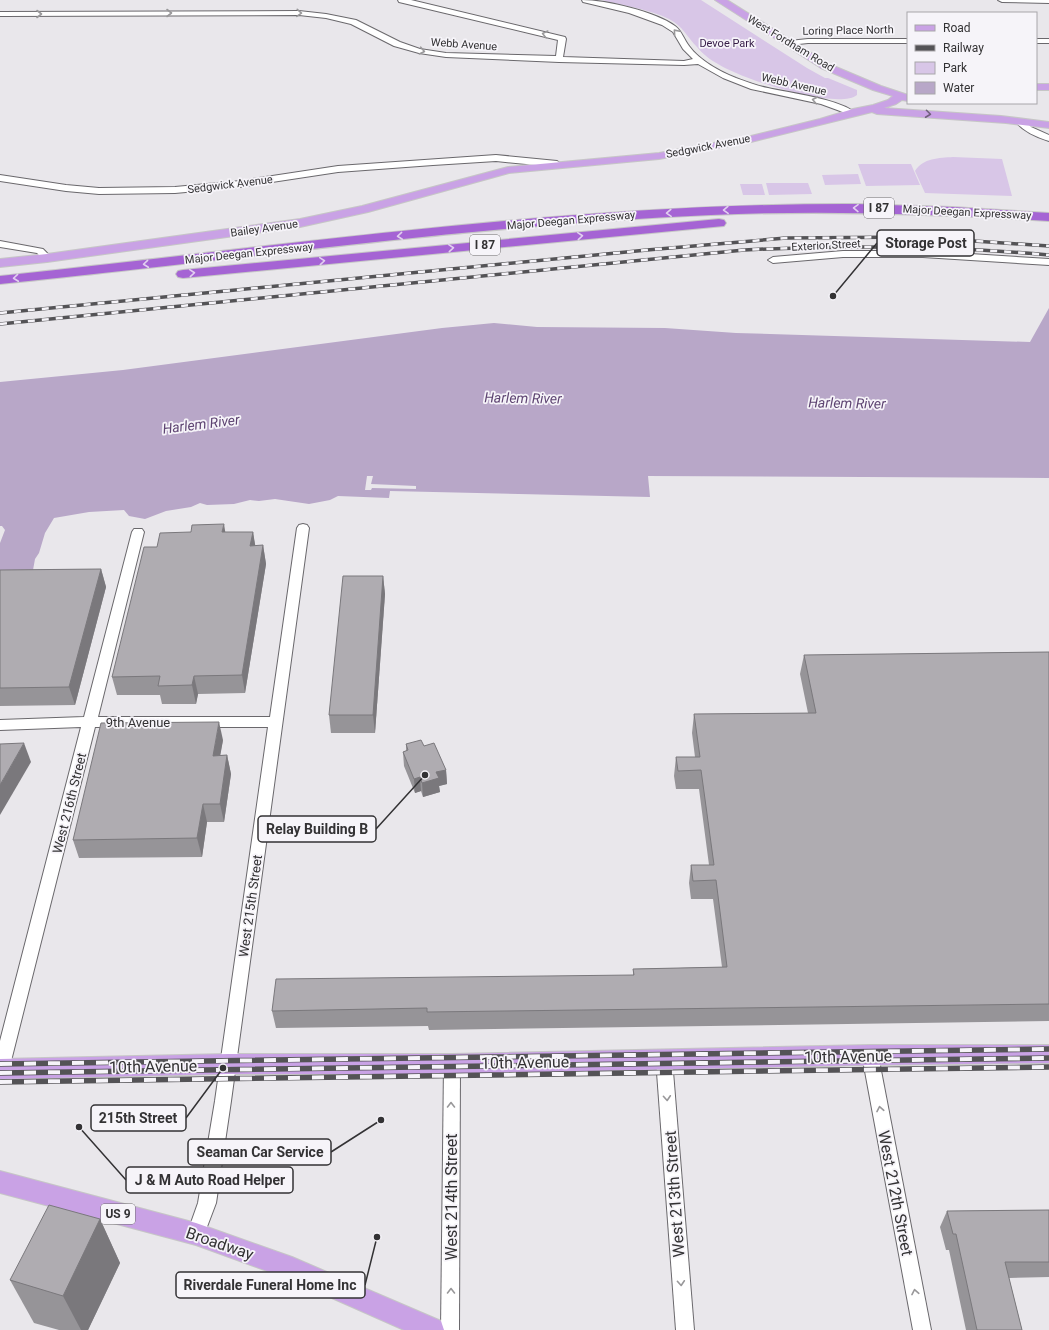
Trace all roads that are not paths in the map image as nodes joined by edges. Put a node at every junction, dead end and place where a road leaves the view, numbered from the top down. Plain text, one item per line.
1 (402, 0) edge
2 (586, 0) edge
3 (720, 0) edge
4 (1002, 0) edge
5 (1049, 1) edge
6 (0, 14) edge
7 (907, 41) edge
8 (1037, 41) edge
9 (1049, 41) edge
10 (789, 43) junction
11 (559, 60) junction
12 (700, 61) junction
13 (1037, 87) edge
14 (1049, 87) edge
15 (905, 96) edge
16 (928, 104) edge
17 (854, 112) junction
18 (1016, 121) junction
19 (1049, 125) edge
20 (1049, 138) edge
21 (488, 158) junction
22 (460, 161) junction
23 (557, 164) junction
24 (520, 168) junction
25 (495, 173) junction
26 (0, 178) edge
27 (949, 210) junction
28 (1049, 212) edge
29 (1049, 216) edge
30 (971, 221) junction
31 (1049, 226) edge
32 (1049, 230) edge
33 (0, 244) edge
34 (47, 258) junction
35 (772, 260) dead end
36 (1049, 262) edge
37 (0, 263) edge
38 (0, 280) edge
39 (0, 291) edge
40 (303, 528) dead end
41 (138, 532) dead end
42 (90, 722) junction
43 (275, 722) junction
44 (0, 725) edge
45 (1049, 1054) edge
46 (870, 1055) junction
47 (664, 1059) junction
48 (228, 1064) junction
49 (452, 1064) junction
50 (0, 1070) edge
51 (0, 1182) edge
52 (196, 1234) junction
53 (432, 1330) edge
54 (450, 1330) edge
55 (685, 1330) edge
56 (922, 1330) edge

11 -> 1 street
12 -> 2 street
3 - 10 main road, West Fordham Road
4 - 5 street
6 -> 11 street, Webb Avenue
7 - 10 street, Loring Place North
8 - 9 street
10 - 15 main road, West Fordham Road
11 - 12 street, Webb Avenue
17 -> 12 street, Webb Avenue
13 - 14 main road
15 - 17 main road, Sedgwick Avenue
16 - 18 main road
17 -> 18 main road
17 - 23 main road, Sedgwick Avenue
18 - 19 main road
18 - 20 street
21 - 22 street, Sedgwick Avenue
21 - 23 street, Sedgwick Avenue
21 - 24 street, Sedgwick Avenue
22 - 25 street, Sedgwick Avenue
22 - 26 street, Sedgwick Avenue
23 - 24 main road, Sedgwick Avenue
24 - 25 main road, Bailey Avenue
25 - 34 main road, Bailey Avenue
27 - 28 highway
27 - 29 highway, Major Deegan Expressway / I 87
27 -> 38 highway, Major Deegan Expressway / I 87
30 - 31 highway, Major Deegan Expressway / I 87
30 - 32 highway
39 -> 30 highway, Major Deegan Expressway / I 87
33 - 34 street
34 - 37 main road, Bailey Avenue
35 - 36 street, Exterior Street
40 - 43 street, West 215th Street
41 - 42 street, West 216th Street
42 - 43 street, 9th Avenue
42 - 44 street, 9th Avenue
42 - 50 street, West 216th Street
43 - 48 street, West 215th Street
45 - 46 main road, 10th Avenue
46 - 47 main road, 10th Avenue
56 -> 46 street, West 212th Street
47 - 49 main road, 10th Avenue
47 -> 55 street, West 213th Street
48 - 49 main road, 10th Avenue
48 - 50 main road, 10th Avenue
48 - 52 street, West 215th Street
54 -> 49 street, West 214th Street
51 - 52 main road, Broadway / US 9
52 - 53 main road, Broadway / US 9

